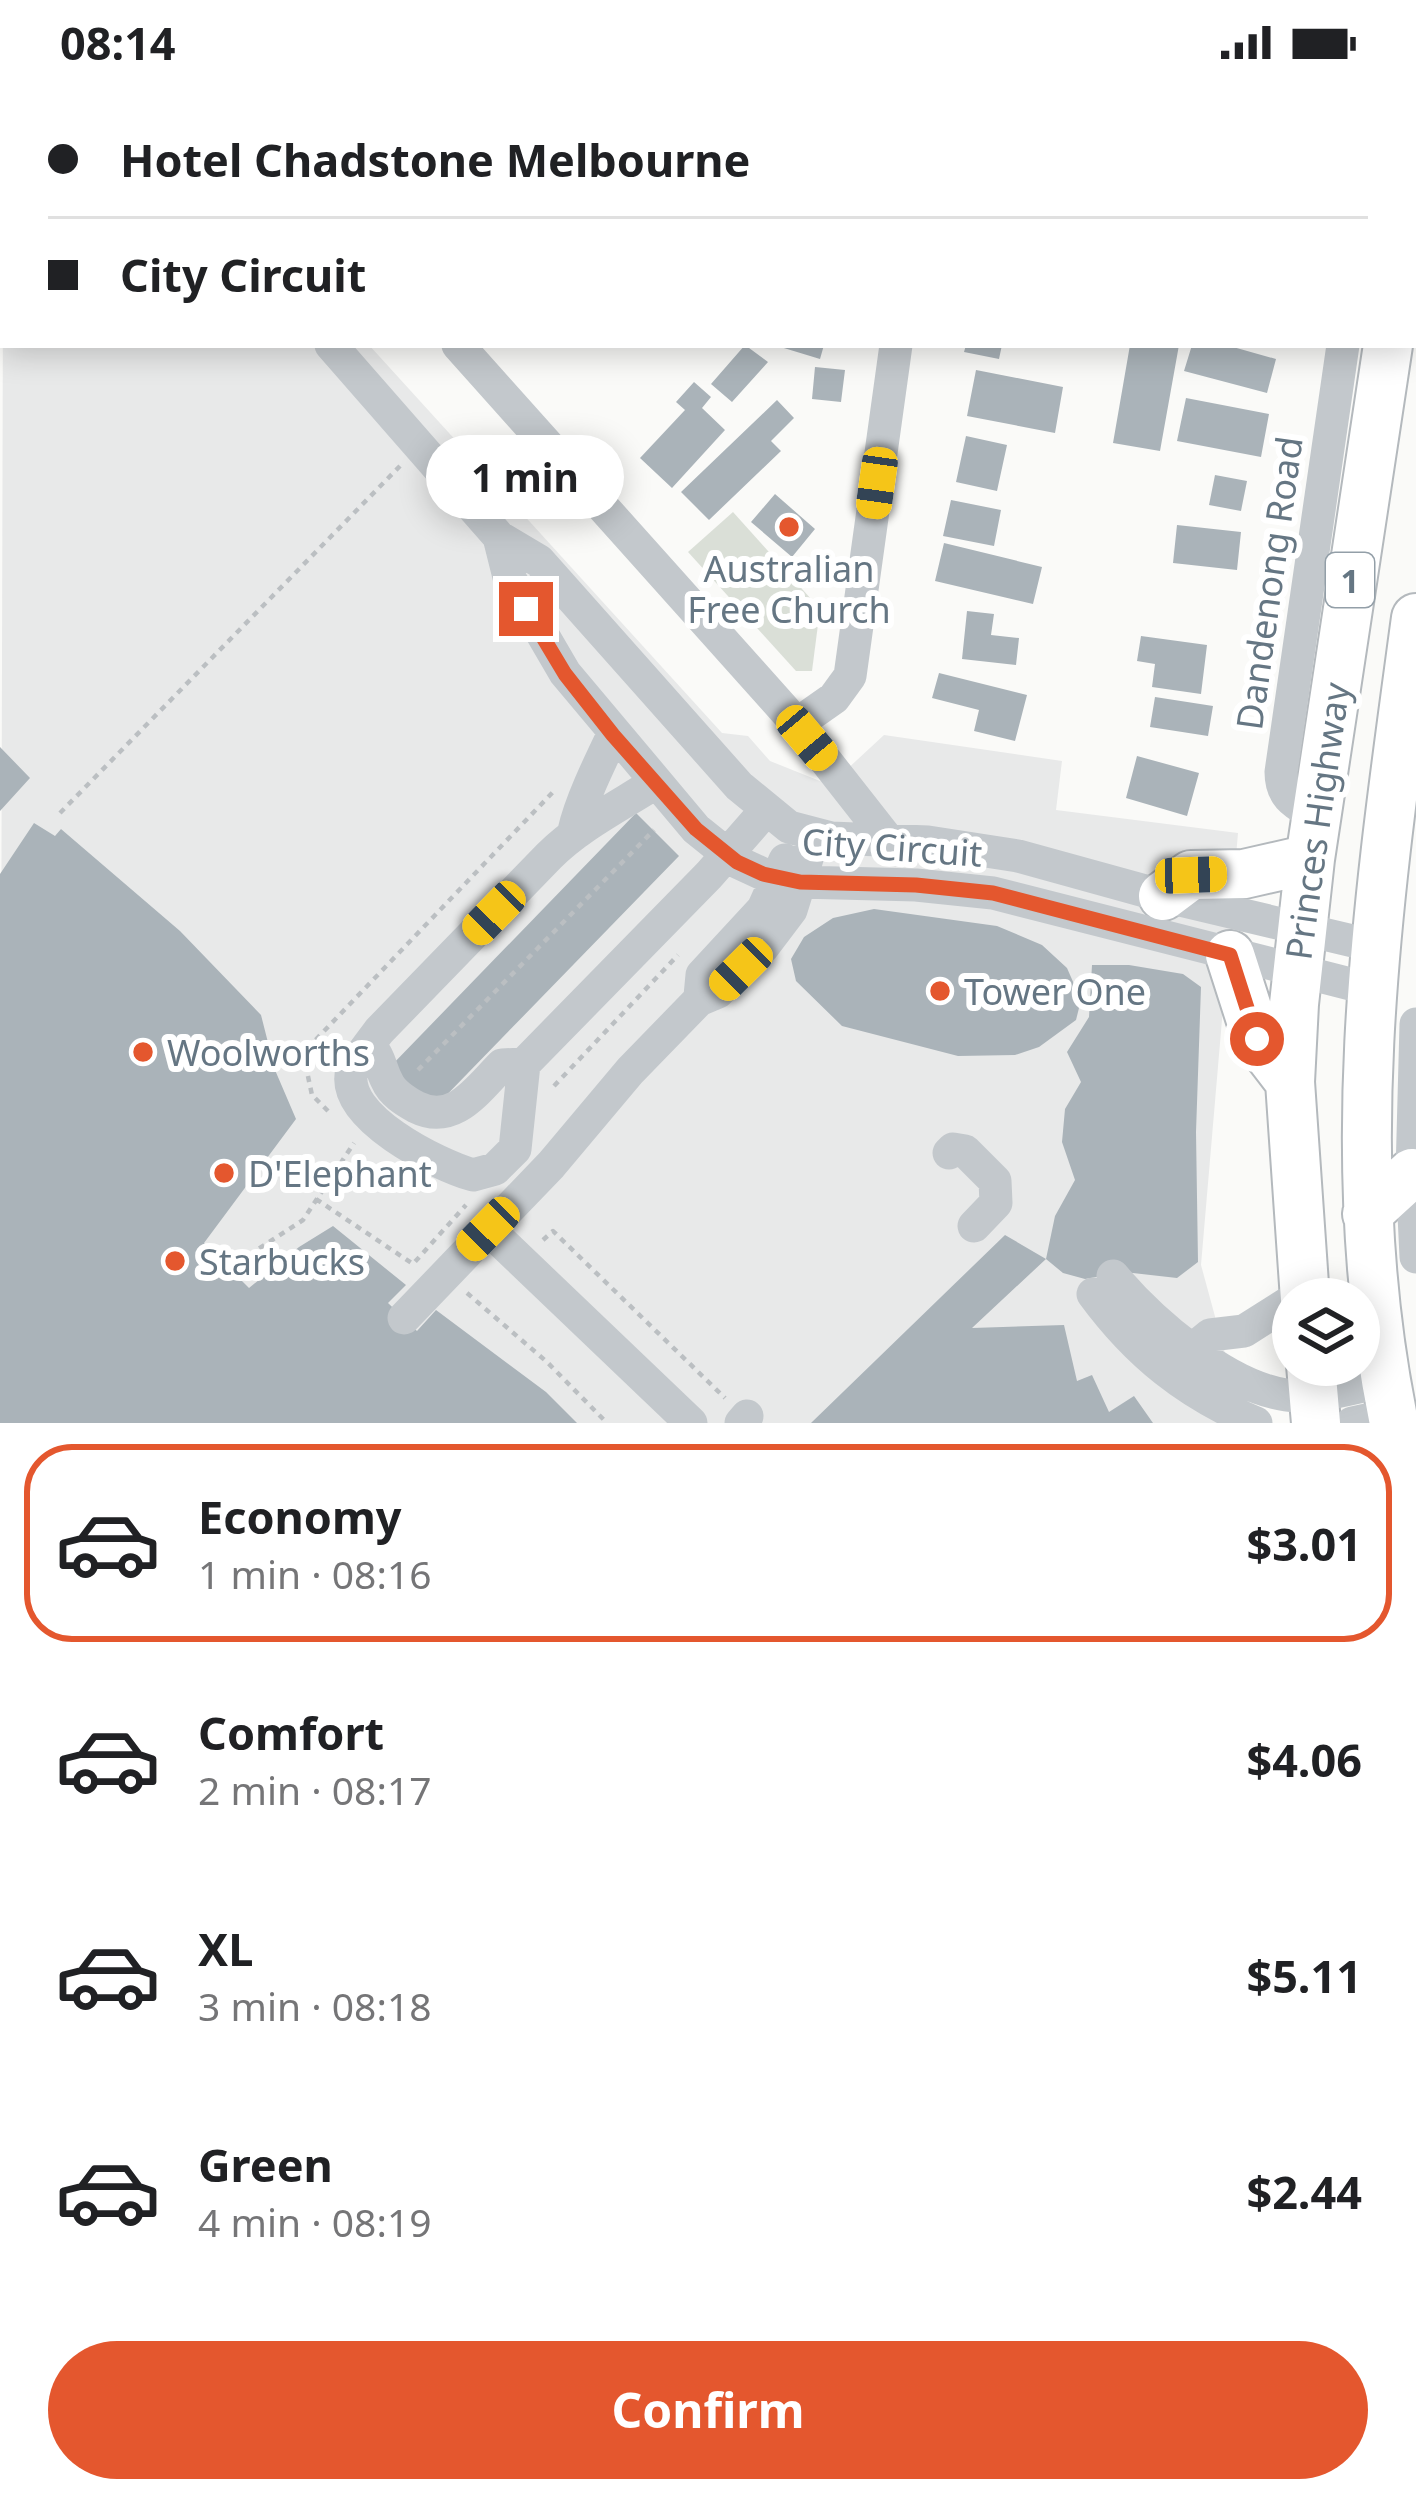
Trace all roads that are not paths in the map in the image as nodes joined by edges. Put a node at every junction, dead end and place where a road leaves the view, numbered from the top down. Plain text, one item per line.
1 (334, 348) edge
2 (461, 348) edge
3 (896, 348) edge
4 (1343, 348) edge
5 (1388, 348) edge
6 (499, 537) junction
7 (1416, 618) edge
8 (797, 724) junction
9 (613, 735) junction
10 (656, 783) junction
11 (765, 811) junction
12 (574, 831) junction
13 (805, 832) junction
14 (1313, 837) junction
15 (888, 840) junction
16 (727, 855) junction
17 (789, 880) junction
18 (1163, 896) junction
19 (1299, 951) junction
20 (1230, 955) junction
21 (1372, 967) junction
22 (1416, 1024) edge
23 (371, 1047) junction
24 (524, 1064) junction
25 (1290, 1082) junction
26 (433, 1113) junction
27 (949, 1153) dead end
28 (427, 1154) junction
29 (1412, 1173) junction
30 (1367, 1214) junction
31 (974, 1226) dead end
32 (488, 1229) junction
33 (1416, 1257) edge
34 (1298, 1278) edge
35 (1272, 1315) edge
36 (404, 1318) dead end
37 (1193, 1349) junction
38 (1314, 1394) edge
39 (1381, 1410) edge
40 (691, 1423) edge
41 (1256, 1423) edge

1 - 6 street, City Circuit
2 - 8 street
3 - 8 street
4 - 14 street, Dandenong Road
5 - 14 highway, Princes Highway / 1
6 - 9 street, City Circuit
6 - 11 street, City Circuit
7 - 21 highway, Princes Highway / 1
8 - 15 street
9 - 10 street, City Circuit
9 - 12 street
10 - 12 street
10 - 16 street, City Circuit
11 - 13 street, City Circuit
11 - 16 street
12 - 23 street
13 - 15 street, City Circuit
13 - 17 street
14 - 18 highway
14 - 19 highway, Princes Highway / 1
15 - 18 street, City Circuit
16 - 17 street, City Circuit
16 - 24 street
17 - 20 street, City Circuit
17 - 32 street
18 - 19 street, City Circuit
19 - 20 street, City Circuit
19 - 21 street, City Circuit
19 - 25 highway, Princes Highway / 1
20 - 25 highway
21 - 30 highway, Princes Highway / 1
22 - 29 street
23 - 26 street
23 - 28 street
24 - 26 street
24 - 28 street
25 - 34 highway, Princes Highway / 1
26 - 28 street
27 - 31 street
29 - 30 highway
29 - 33 street
30 - 39 highway, Princes Highway / 1
32 - 36 street
32 - 40 street
35 - 37 street
37 - 38 street
37 - 41 street
38 - 39 street

